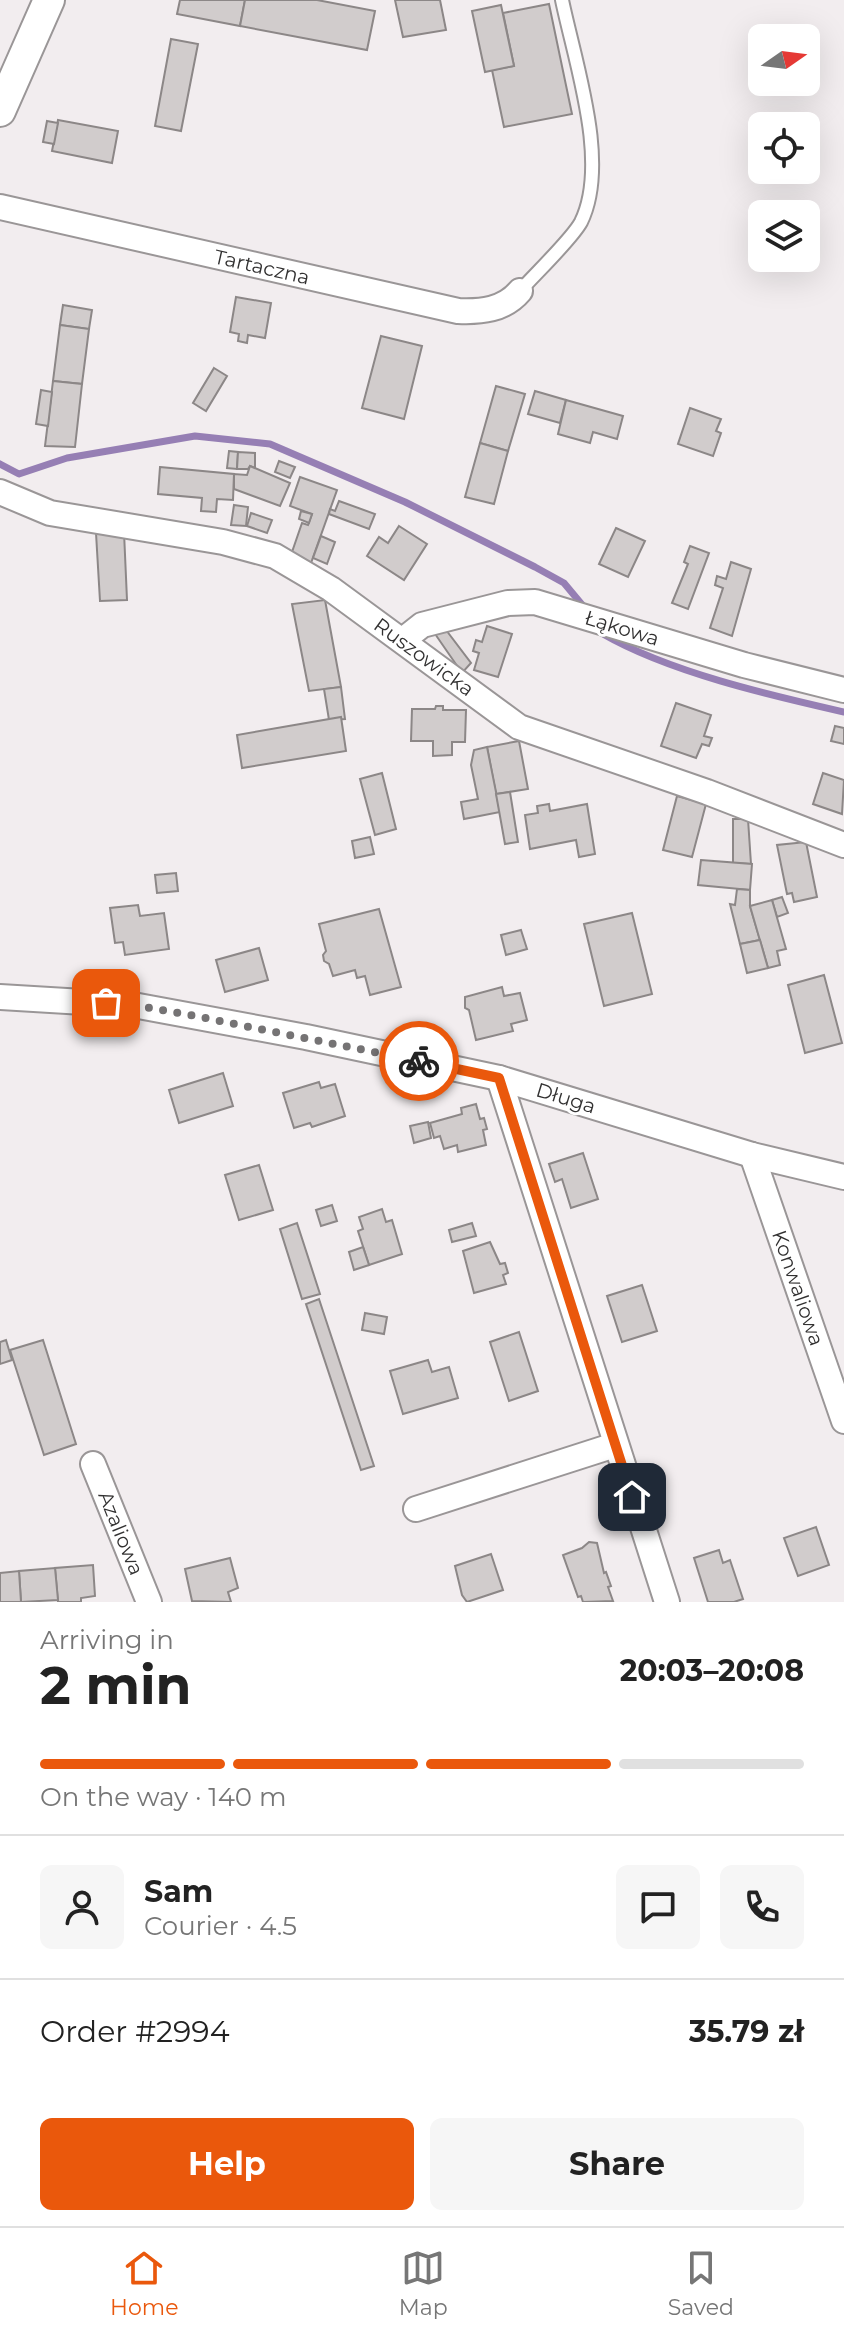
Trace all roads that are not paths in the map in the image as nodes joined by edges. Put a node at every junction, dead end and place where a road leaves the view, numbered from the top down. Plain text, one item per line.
1 (49, 0) edge
2 (562, 0) edge
3 (0, 111) edge
4 (0, 207) edge
5 (520, 291) joint
6 (0, 492) edge
7 (403, 640) junction
8 (844, 690) edge
9 (844, 845) edge
10 (0, 997) edge
11 (499, 1078) junction
12 (752, 1155) junction
13 (844, 1177) edge
14 (844, 1421) edge
15 (615, 1445) junction
16 (93, 1464) dead end
17 (416, 1509) dead end
18 (149, 1602) edge
19 (667, 1602) edge

1 - 3 street
2 - 5 lane
4 - 5 street, Tartaczna
6 - 7 street, Ruszowicka
7 - 8 street, Łąkowa
7 - 9 street, Ruszowicka
10 - 11 street, Długa
11 - 12 street, Długa
11 - 15 street
12 - 13 street, Długa
12 - 14 street, Konwaliowa
15 - 17 street
15 - 19 street
16 - 18 street, Azaliowa

